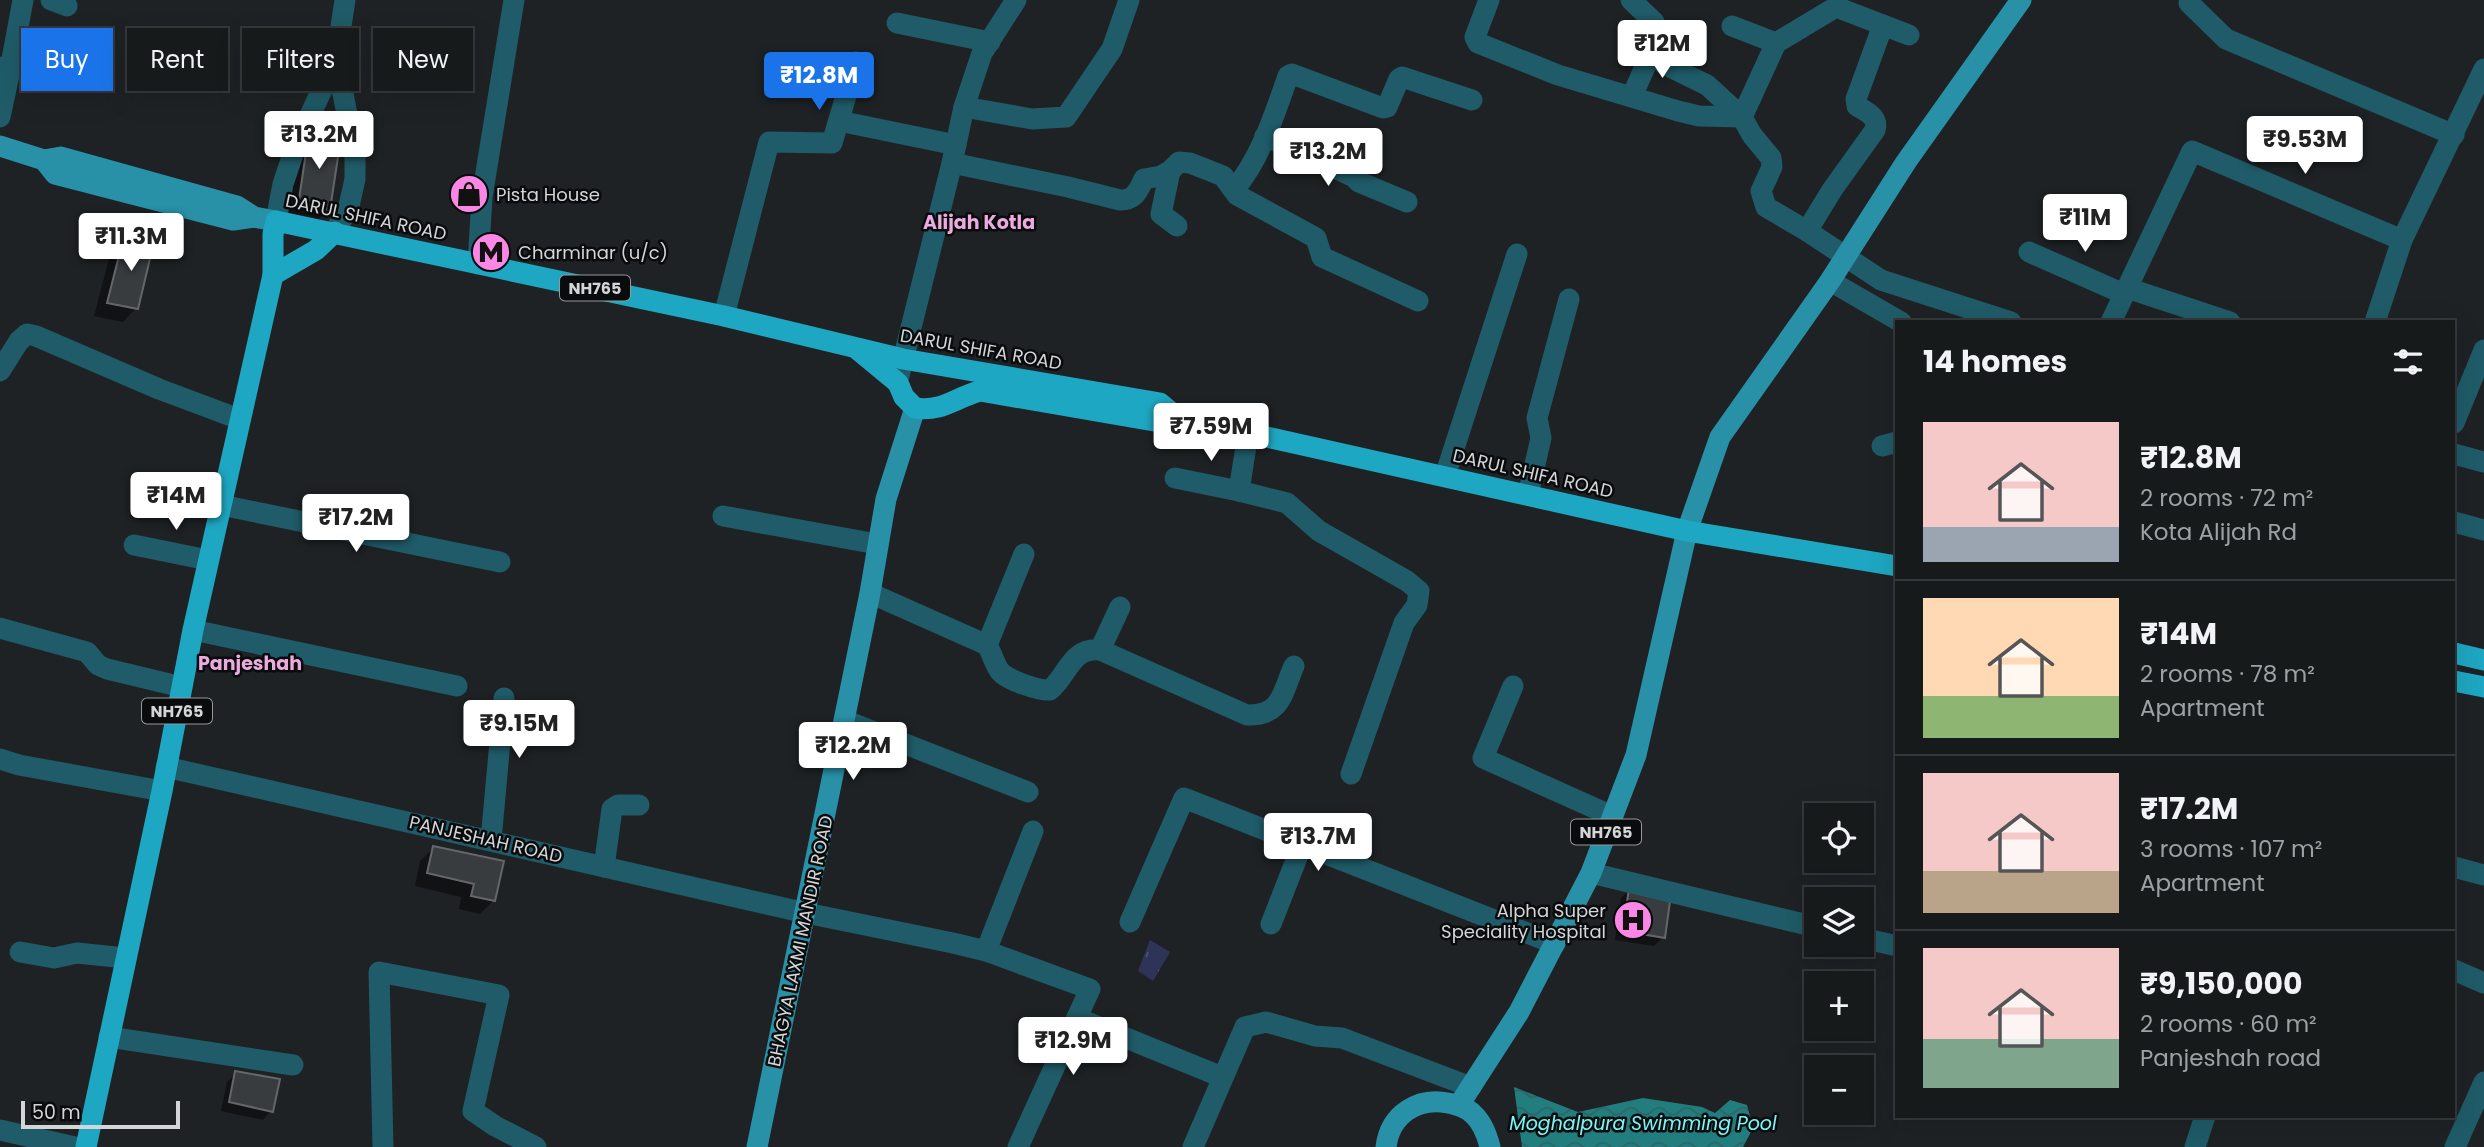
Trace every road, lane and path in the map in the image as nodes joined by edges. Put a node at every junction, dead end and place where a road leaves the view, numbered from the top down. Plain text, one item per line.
1 (23, 0) edge
2 (345, 0) edge
3 (514, 0) edge
4 (1016, 0) edge
5 (1129, 0) edge
6 (1489, 0) edge
7 (1631, 0) edge
8 (2021, 0) edge
9 (1834, 3) edge
10 (2189, 3) dead end
11 (897, 23) dead end
12 (1883, 25) junction
13 (1732, 26) dead end
14 (341, 28) edge
15 (1909, 35) dead end
16 (990, 42) junction
17 (1776, 43) junction
18 (1654, 47) junction
19 (856, 62) dead end
20 (5, 69) edge
21 (2484, 69) edge
22 (321, 91) edge
23 (342, 91) edge
24 (1632, 96) junction
25 (1472, 100) dead end
26 (964, 107) junction
27 (0, 117) edge
28 (1742, 117) junction
29 (839, 121) junction
30 (2454, 135) junction
31 (1265, 136) junction
32 (0, 146) edge
33 (954, 154) junction
34 (1170, 171) junction
35 (1234, 190) junction
36 (1407, 202) dead end
37 (276, 221) junction
38 (1177, 226) dead end
39 (1807, 231) junction
40 (335, 232) junction
41 (2402, 240) junction
42 (2029, 252) dead end
43 (1517, 254) dead end
44 (1846, 258) junction
45 (478, 264) junction
46 (273, 275) junction
47 (1830, 282) junction
48 (2126, 291) junction
49 (1569, 299) dead end
50 (1418, 301) dead end
51 (724, 316) junction
52 (1897, 320) edge
53 (2005, 320) edge
54 (2112, 320) edge
55 (2223, 320) edge
56 (2376, 320) edge
57 (854, 347) junction
58 (2484, 350) edge
59 (902, 359) junction
60 (0, 371) edge
61 (898, 383) junction
62 (915, 408) junction
63 (1177, 417) junction
64 (239, 419) junction
65 (2455, 420) edge
66 (1248, 433) junction
67 (2455, 454) edge
68 (2484, 462) edge
69 (1445, 476) junction
70 (1175, 478) dead end
71 (1239, 491) junction
72 (1528, 495) junction
73 (221, 505) junction
74 (723, 516) dead end
75 (2455, 522) edge
76 (2484, 530) edge
77 (1687, 531) junction
78 (877, 544) junction
79 (134, 545) dead end
80 (1024, 554) dead end
81 (208, 561) junction
82 (500, 562) dead end
83 (1895, 566) edge
84 (870, 593) junction
85 (1120, 607) dead end
86 (0, 628) edge
87 (193, 630) junction
88 (987, 645) junction
89 (1100, 650) junction
90 (2455, 653) edge
91 (2484, 660) edge
92 (1294, 666) dead end
93 (2455, 681) edge
94 (457, 686) dead end
95 (1513, 686) dead end
96 (182, 687) junction
97 (2484, 687) edge
98 (504, 698) dead end
99 (844, 720) junction
100 (0, 759) edge
101 (166, 767) junction
102 (1351, 774) dead end
103 (162, 790) junction
104 (1028, 792) dead end
105 (639, 805) dead end
106 (1612, 816) junction
107 (1033, 831) dead end
108 (491, 840) junction
109 (1302, 845) junction
110 (2455, 866) edge
111 (604, 867) junction
112 (1591, 873) junction
113 (2484, 874) edge
114 (806, 914) junction
115 (1130, 922) dead end
116 (1271, 924) dead end
117 (1804, 924) edge
118 (1874, 941) edge
119 (1555, 944) junction
120 (1893, 945) dead end
121 (986, 951) junction
122 (20, 952) dead end
123 (126, 958) junction
124 (2455, 970) edge
125 (2484, 983) edge
126 (1077, 1018) junction
127 (109, 1038) junction
128 (293, 1065) dead end
129 (1222, 1077) junction
130 (2484, 1082) edge
131 (1471, 1087) junction
132 (1459, 1105) junction
133 (2204, 1118) edge
134 (2456, 1121) edge
135 (0, 1129) edge
136 (75, 1147) edge
137 (86, 1147) edge
138 (383, 1147) edge
139 (536, 1147) edge
140 (758, 1147) edge
141 (1018, 1147) edge
142 (1193, 1147) edge
143 (1386, 1147) edge
144 (1490, 1147) edge
145 (2195, 1147) edge
146 (2455, 1147) edge

1 - 20 street
2 - 14 street
3 - 45 street
4 - 16 street
5 - 26 street
6 - 24 street
7 - 18 street
8 - 44 main road
9 - 12 street
9 - 17 street
10 - 30 street
11 - 16 street
12 - 15 street
12 - 39 street
13 - 17 street
16 - 26 street
17 - 28 street
18 - 24 street
18 - 28 street
19 - 29 street
20 - 27 street
21 - 30 street
22 - 37 street
23 - 40 street
24 - 28 street
25 - 31 street
26 - 33 street
28 - 39 street
29 - 33 street
29 - 51 street
30 - 41 street
31 - 35 street
31 - 36 street
32 - 37 main road, DARUL SHIFA ROAD
33 - 34 street
33 - 59 street
34 - 35 street
34 - 38 street
35 - 50 street
37 - 40 highway, DARUL SHIFA ROAD / NH765
37 - 46 highway, NH765
39 - 44 street
40 - 45 highway, DARUL SHIFA ROAD / NH765
40 - 46 highway
41 - 48 street
41 - 56 street
42 - 48 street
43 - 69 street
44 - 47 main road
44 - 53 street
45 - 51 highway, DARUL SHIFA ROAD / NH765
46 - 64 highway, NH765
47 - 52 street
47 - 77 main road
48 - 54 street
48 - 55 street
49 - 72 street
51 - 57 highway, DARUL SHIFA ROAD / NH765
57 - 59 highway, DARUL SHIFA ROAD / NH765
57 - 61 highway, NH765
58 - 65 street
59 - 61 street
59 - 63 highway, DARUL SHIFA ROAD / NH765
60 - 64 street
61 - 62 highway, NH765
62 - 63 highway, NH765
62 - 78 main road, BHAGYA LAXMI MANDIR ROAD
63 - 66 highway, DARUL SHIFA ROAD / NH765
64 - 73 highway, NH765
66 - 69 highway, DARUL SHIFA ROAD / NH765
66 - 71 street
67 - 68 street
69 - 72 highway, DARUL SHIFA ROAD / NH765
70 - 71 street
71 - 102 street
72 - 77 highway, DARUL SHIFA ROAD / NH765
73 - 81 highway, NH765
73 - 82 street
74 - 78 street
75 - 76 street
77 - 83 highway, DARUL SHIFA ROAD
77 - 106 main road, NH765
78 - 84 main road, BHAGYA LAXMI MANDIR ROAD
79 - 81 street
80 - 88 street
81 - 87 highway, NH765
84 - 88 street
84 - 99 main road, BHAGYA LAXMI MANDIR ROAD
85 - 89 street
86 - 96 street
87 - 94 street
87 - 96 highway, NH765
88 - 89 street
89 - 92 street
90 - 91 highway
93 - 97 highway
95 - 106 street
96 - 101 highway, NH765
98 - 108 street
99 - 104 street
99 - 114 main road, BHAGYA LAXMI MANDIR ROAD
100 - 103 street
101 - 103 highway, NH765
101 - 108 street, PANJESHAH ROAD
103 - 123 highway, NH765
105 - 111 street
106 - 112 main road, NH765
107 - 121 street
108 - 111 street, PANJESHAH ROAD
109 - 115 street
109 - 116 street
109 - 119 street
110 - 113 street
111 - 114 street, PANJESHAH ROAD
112 - 117 street
112 - 119 main road, NH765
114 - 121 street, PANJESHAH ROAD
114 - 140 main road, BHAGYA LAXMI MANDIR ROAD
118 - 120 street
119 - 131 main road, NH765
121 - 126 street, PANJESHAH ROAD
122 - 123 street
123 - 127 highway, NH765
124 - 125 street
126 - 129 street
126 - 141 street
127 - 128 street
127 - 137 highway, NH765
129 - 131 street
129 - 142 street
130 - 134 street
131 - 132 main road, NH765
132 - 143 main road
132 - 144 main road
133 - 145 street
134 - 146 street
135 - 136 street
138 - 139 street

